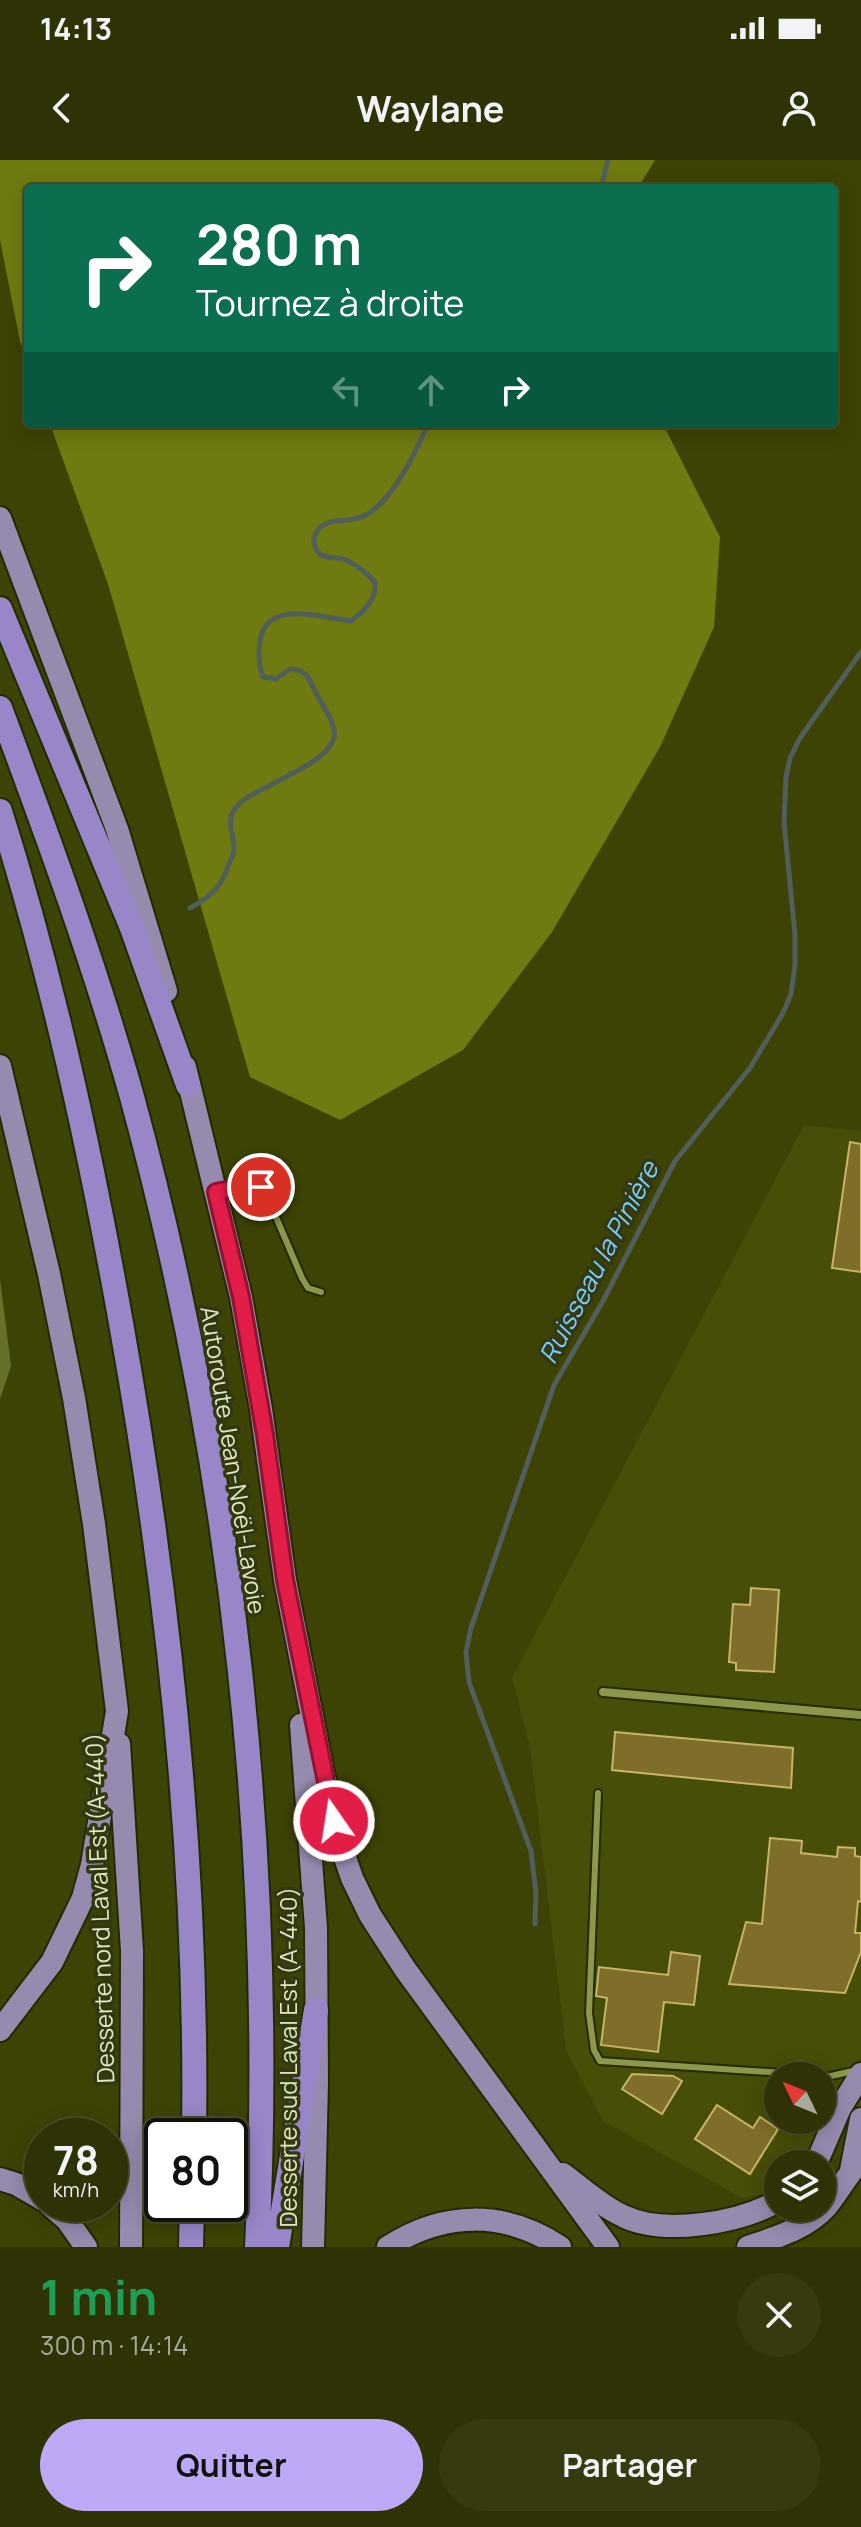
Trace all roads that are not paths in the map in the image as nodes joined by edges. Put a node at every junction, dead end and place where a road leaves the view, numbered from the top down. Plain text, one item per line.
1 (0, 518) edge
2 (0, 609) edge
3 (0, 708) edge
4 (0, 811) edge
5 (0, 1066) edge
6 (188, 1085) junction
7 (216, 1192) junction
8 (321, 1292) dead end
9 (285, 1580) junction
10 (603, 1692) dead end
11 (117, 1711) junction
12 (861, 1715) edge
13 (598, 1793) dead end
14 (316, 2010) junction
15 (0, 2030) edge
16 (861, 2072) edge
17 (194, 2118) edge
18 (861, 2119) edge
19 (822, 2150) edge
20 (546, 2161) junction
21 (856, 2165) edge
22 (0, 2179) edge
23 (24, 2189) edge
24 (764, 2208) edge
25 (68, 2222) edge
26 (192, 2222) edge
27 (86, 2247) edge
28 (131, 2247) edge
29 (191, 2247) edge
30 (257, 2247) edge
31 (277, 2247) edge
32 (313, 2247) edge
33 (388, 2247) edge
34 (560, 2247) edge
35 (608, 2247) edge
36 (748, 2247) edge

1 - 6 highway
2 - 6 highway
3 - 30 highway, Autoroute Jean-Noël-Lavoie
4 - 17 highway
5 - 11 highway
6 - 7 highway
7 - 8 lane
7 - 9 highway
9 - 14 highway, Desserte sud Laval Est (A-440)
9 - 20 highway
10 - 12 street
11 - 15 highway
11 - 28 highway, Desserte nord Laval Est (A-440)
13 - 16 lane
14 - 31 highway
14 - 32 highway, Desserte sud Laval Est (A-440)
16 - 19 highway
18 - 21 highway
20 - 24 highway
20 - 35 highway
21 - 36 highway
22 - 23 highway
25 - 27 highway
26 - 29 highway
33 - 34 highway

